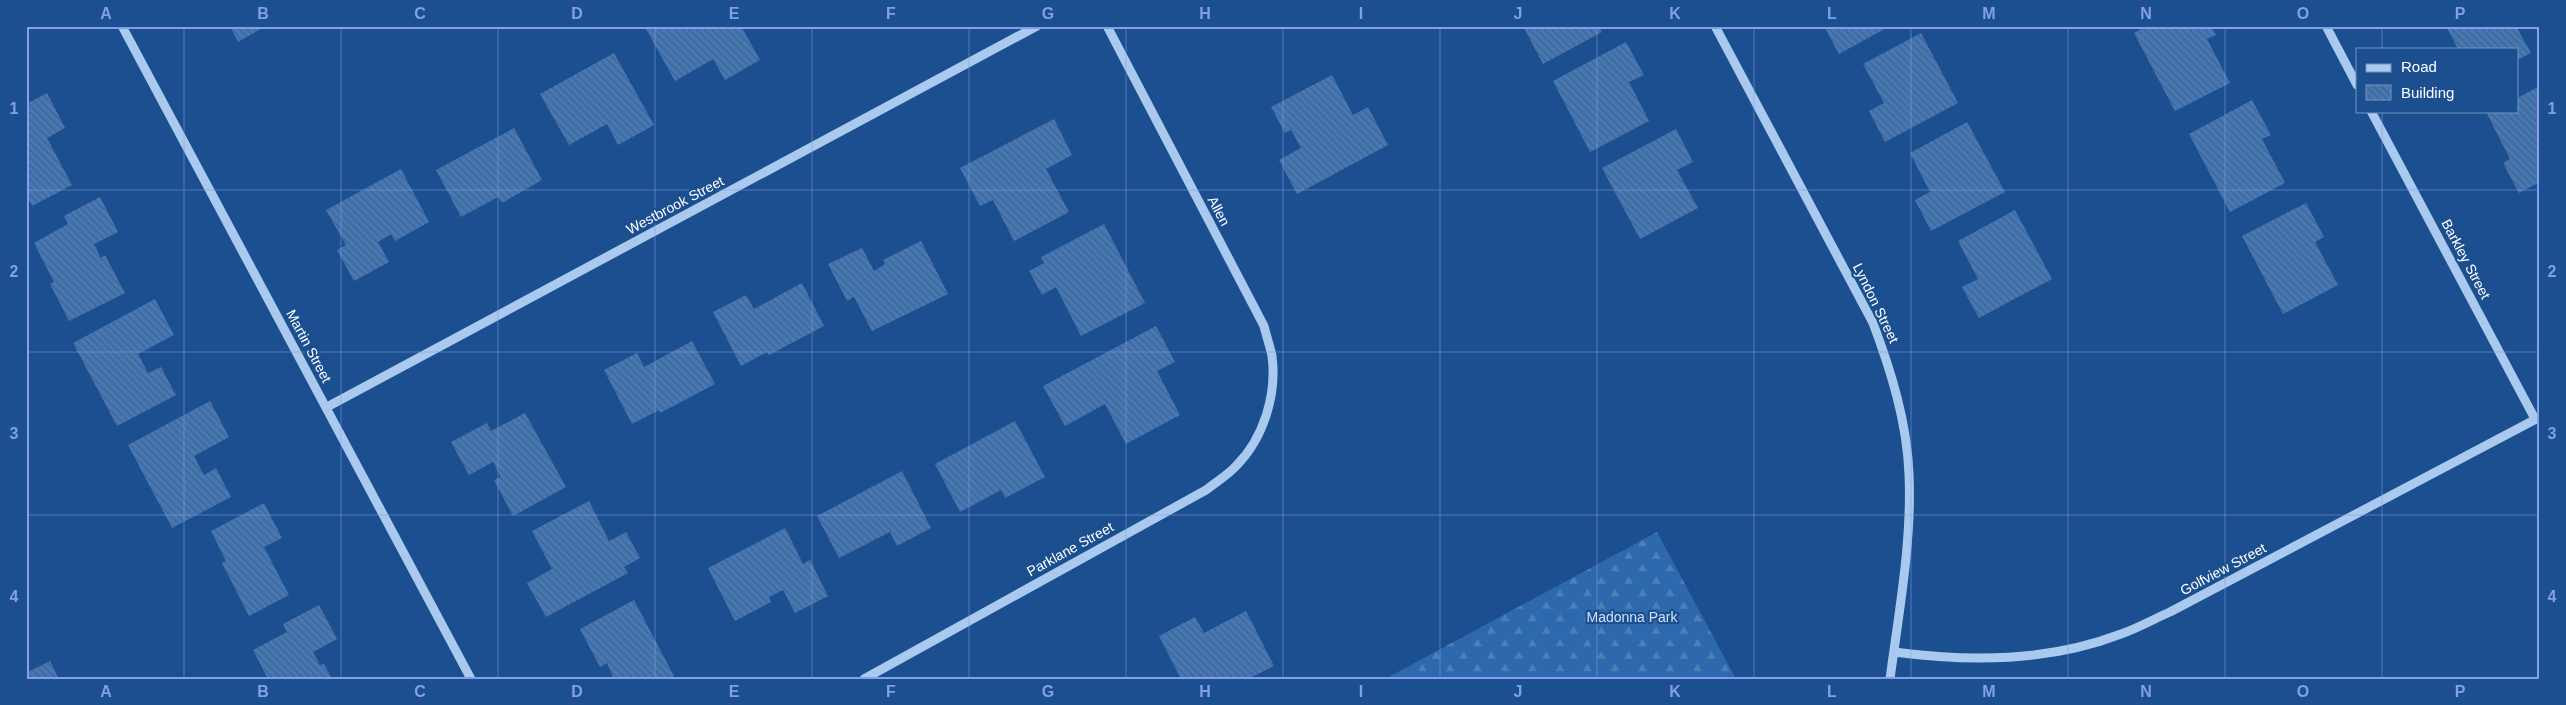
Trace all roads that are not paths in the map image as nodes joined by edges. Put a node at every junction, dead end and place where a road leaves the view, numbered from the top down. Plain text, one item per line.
1 (122, 26) edge
2 (1037, 26) edge
3 (1107, 26) edge
4 (1715, 26) edge
5 (2326, 26) edge
6 (2356, 83) edge
7 (2372, 112) edge
8 (327, 408) junction
9 (1266, 417) joint
10 (2538, 418) edge
11 (1894, 652) junction
12 (471, 679) edge
13 (864, 679) edge
14 (1890, 679) edge

1 - 8 street, Martin Street
2 - 8 street, Westbrook Street
3 - 9 street, Allen
4 - 11 street, Lyndon Street
5 - 6 street
7 - 10 street, Barkley Street
8 - 12 street, Martin Street
9 - 13 street, Parklane Street
10 - 11 street, Golfview Street
11 - 14 street, Lyndon Street

